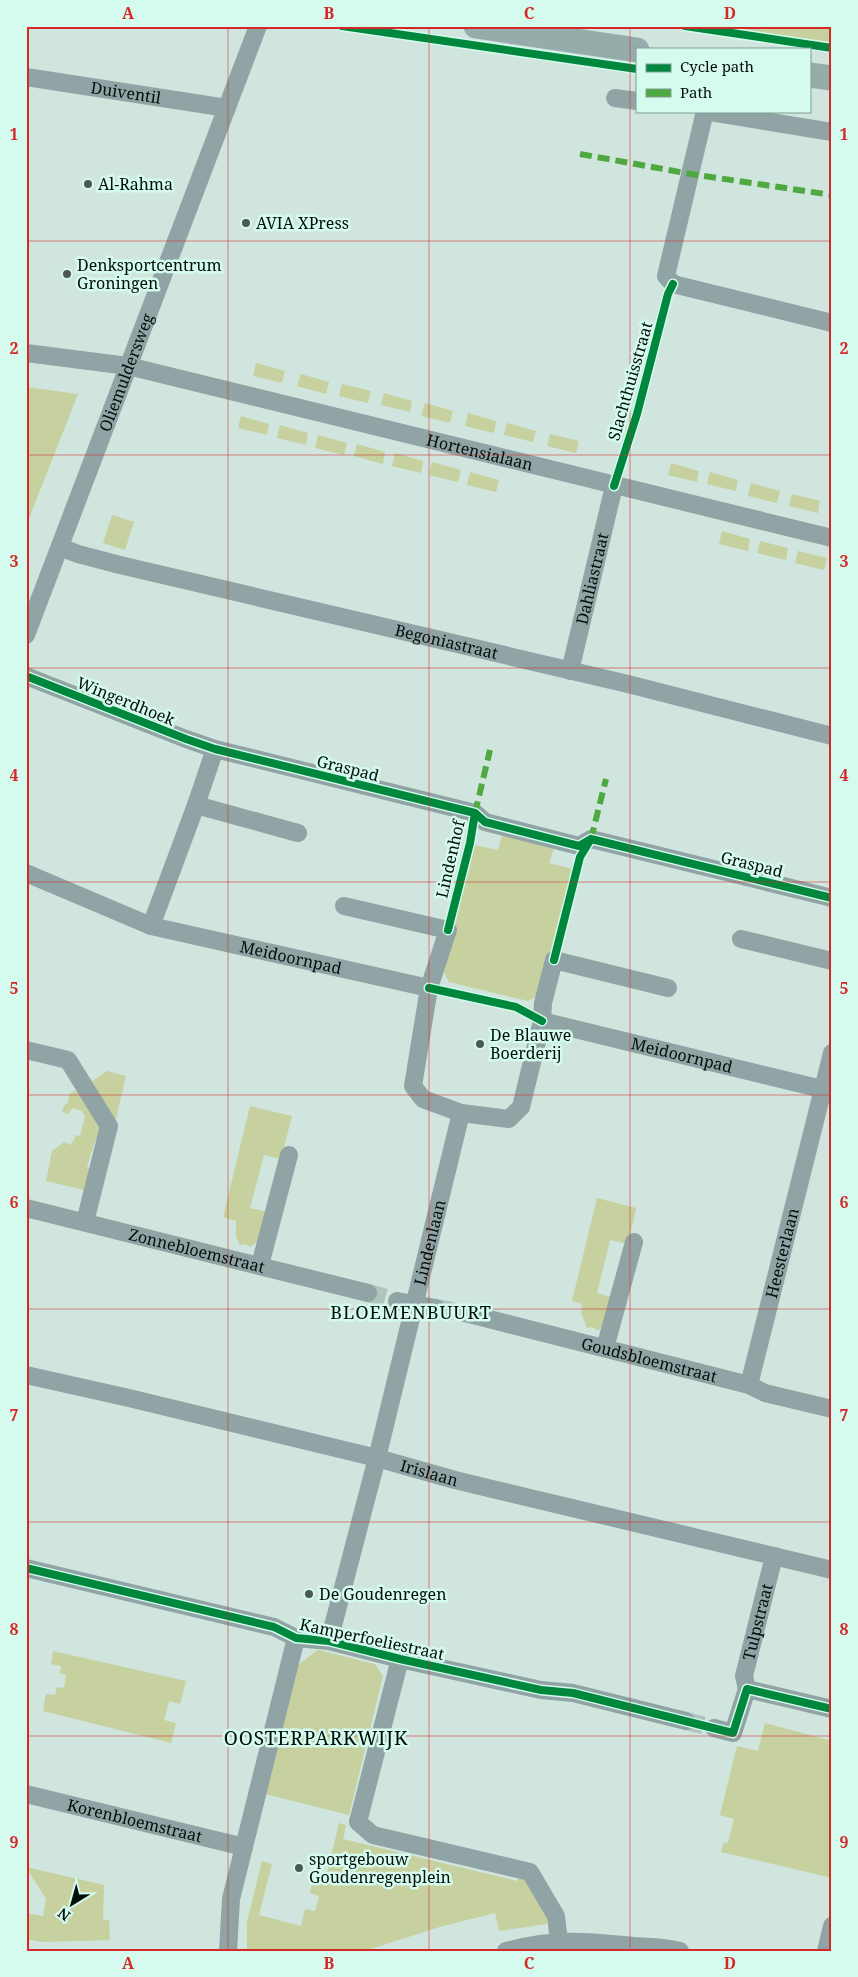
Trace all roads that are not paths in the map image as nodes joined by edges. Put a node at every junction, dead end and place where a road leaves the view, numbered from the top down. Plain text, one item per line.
1 (258, 26) edge
2 (476, 26) edge
3 (636, 50) edge
4 (810, 75) edge
5 (26, 77) edge
6 (832, 78) edge
7 (615, 98) dead end
8 (636, 101) edge
9 (227, 108) junction
10 (704, 112) edge
11 (710, 112) edge
12 (832, 132) edge
13 (832, 323) edge
14 (26, 353) edge
15 (128, 366) junction
16 (614, 486) junction
17 (832, 538) edge
18 (60, 547) junction
19 (26, 635) edge
20 (570, 671) junction
21 (26, 676) edge
22 (832, 736) edge
23 (216, 749) junction
24 (196, 805) junction
25 (475, 813) joint
26 (298, 833) dead end
27 (579, 846) joint
28 (26, 873) edge
29 (832, 898) edge
30 (344, 906) dead end
31 (151, 926) junction
32 (742, 939) dead end
33 (832, 961) edge
34 (429, 988) junction
35 (668, 988) dead end
36 (542, 1021) junction
37 (26, 1050) edge
38 (832, 1053) edge
39 (822, 1089) junction
40 (461, 1113) junction
41 (289, 1155) dead end
42 (26, 1208) edge
43 (86, 1222) junction
44 (634, 1242) dead end
45 (260, 1265) junction
46 (368, 1293) tunnel mouth
47 (405, 1303) junction
48 (436, 1308) tunnel mouth
49 (465, 1313) tunnel mouth
50 (605, 1348) junction
51 (26, 1375) edge
52 (749, 1385) junction
53 (832, 1409) edge
54 (377, 1458) junction
55 (774, 1556) junction
56 (26, 1568) edge
57 (832, 1570) edge
58 (296, 1638) junction
59 (329, 1641) junction
60 (400, 1659) junction
61 (747, 1689) junction
62 (832, 1709) edge
63 (686, 1721) tunnel mouth
64 (714, 1728) tunnel mouth
65 (26, 1794) edge
66 (244, 1847) junction
67 (832, 1926) edge
68 (559, 1941) junction
69 (228, 1951) edge
70 (506, 1951) edge
71 (680, 1951) edge
72 (826, 1951) edge

1 - 9 street, Oliemuldersweg
2 - 3 main road
4 - 6 main road
5 - 9 street, Duiventil
7 - 8 street
9 - 15 street, Oliemuldersweg
10 - 13 street
11 - 12 street
14 - 15 street, Hortensialaan
15 - 16 street, Hortensialaan
15 - 18 street, Oliemuldersweg
16 - 17 street, Hortensialaan
16 - 20 street, Dahliastraat
18 - 19 street, Oliemuldersweg
18 - 20 street, Begoniastraat
20 - 22 street, Begoniastraat
21 - 23 street, Wingerdhoek
23 - 24 street
23 - 25 street, Graspad
24 - 26 street
24 - 31 street
25 - 27 street, Lindenhof
27 - 29 street, Graspad
28 - 31 street
30 - 34 street
31 - 34 street, Meidoornpad
32 - 33 street
34 - 40 street
35 - 36 street
36 - 39 street, Meidoornpad
36 - 40 street
37 - 43 street
38 - 39 street, Heesterlaan
39 - 52 street, Heesterlaan
40 - 47 street, Lindenlaan
41 - 45 street
42 - 43 street, Zonnebloemstraat
43 - 45 street, Zonnebloemstraat
44 - 50 street
45 - 46 street, Zonnebloemstraat
47 - 48 street
47 - 54 street, Lindenlaan
49 - 50 street, Goudsbloemstraat
50 - 52 street, Goudsbloemstraat
51 - 54 street, Irislaan
52 - 53 street, Goudsbloemstraat
54 - 55 street, Irislaan
54 - 59 street, Lindenlaan
55 - 57 street, Irislaan
55 - 61 street, Tulpstraat
56 - 58 street, Kamperfoeliestraat
58 - 59 street, Kamperfoeliestraat
58 - 66 street
59 - 60 street, Kamperfoeliestraat
60 - 63 street, Kamperfoeliestraat
60 - 68 street
61 - 62 street
61 - 64 street, Tulpstraat
65 - 66 street, Korenbloemstraat
66 - 69 street
67 - 72 street
68 - 70 street
68 - 71 street

